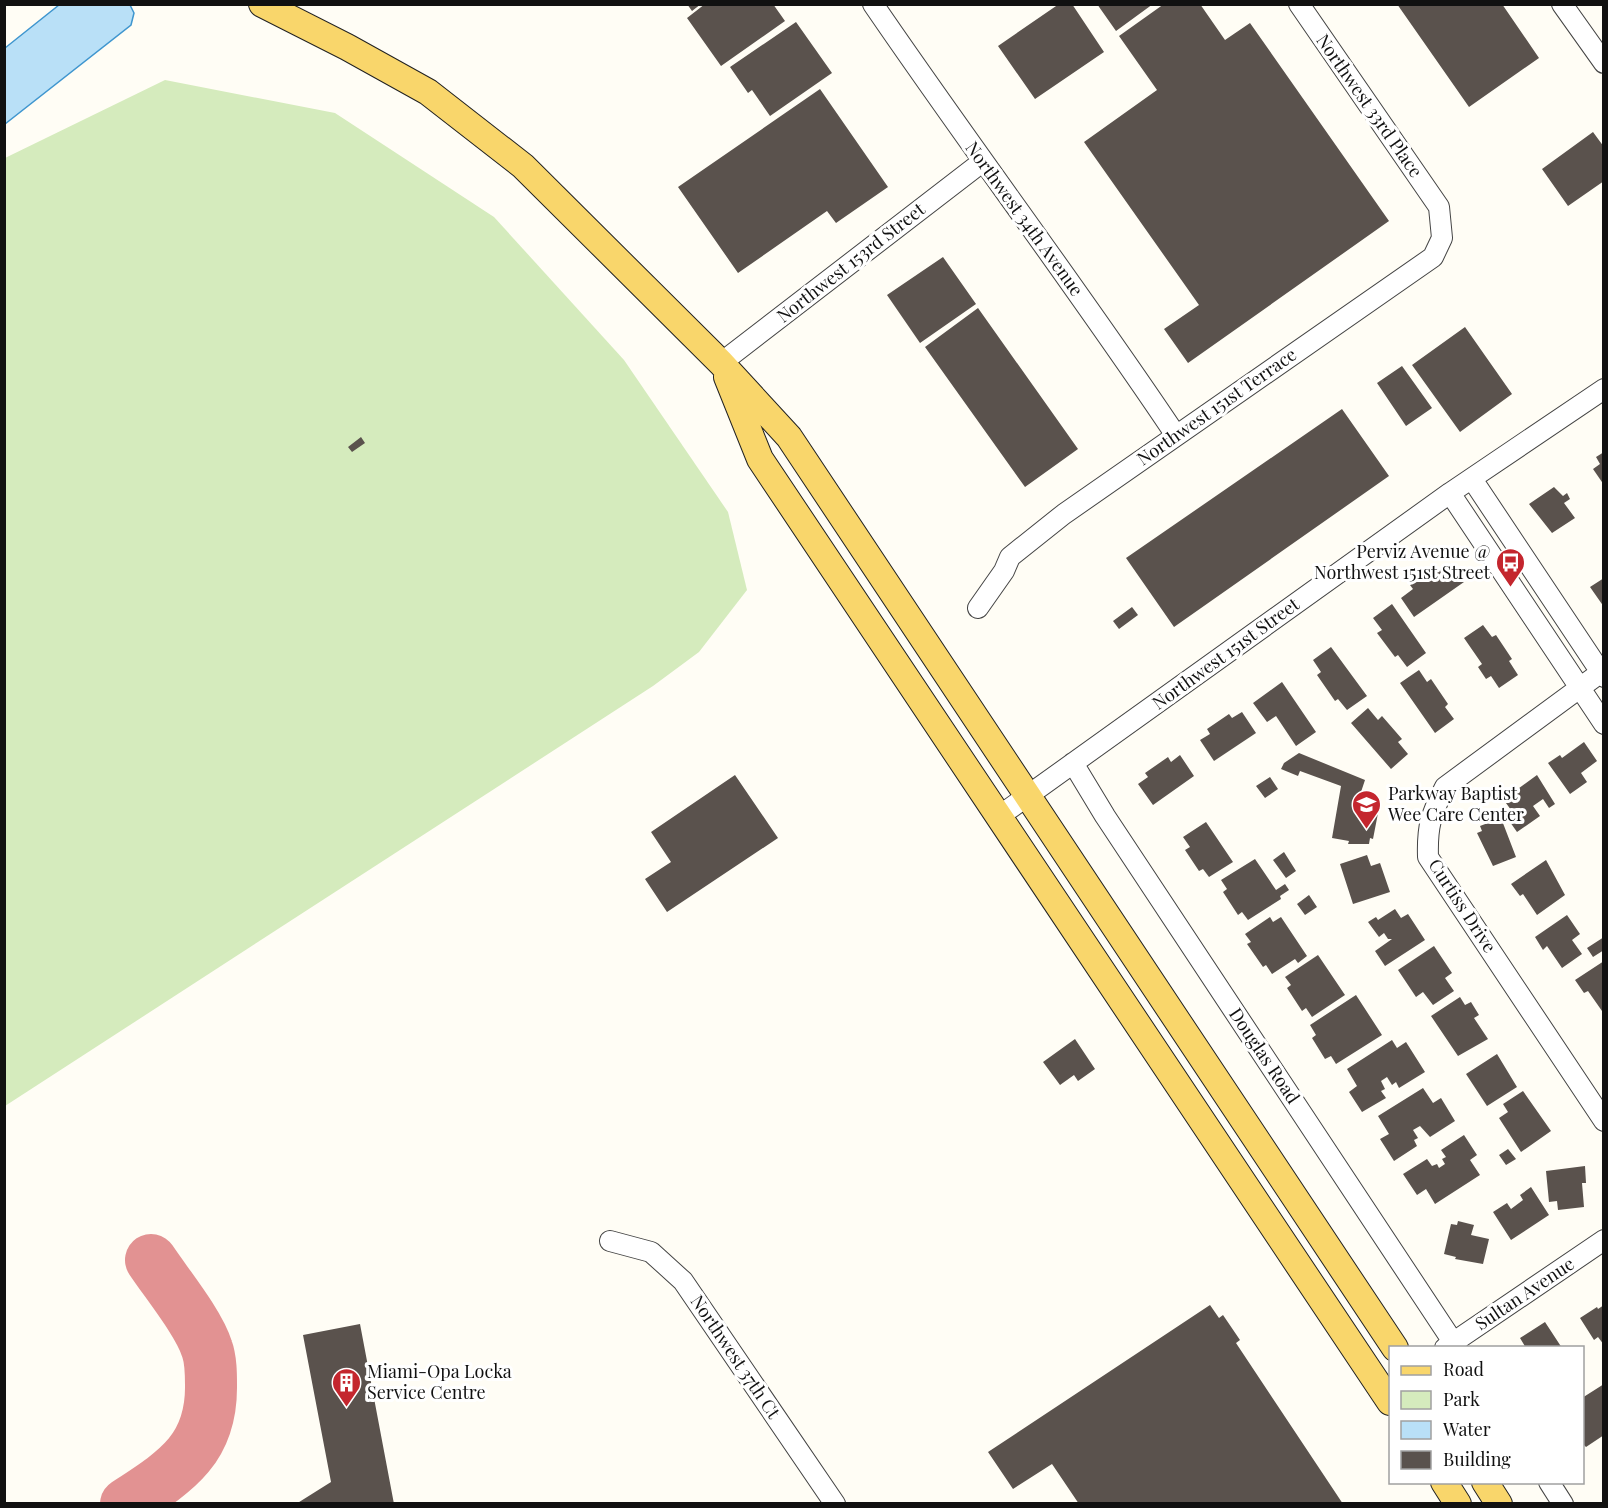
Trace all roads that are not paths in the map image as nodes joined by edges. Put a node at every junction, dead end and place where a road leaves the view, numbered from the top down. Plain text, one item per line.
1 (262, 4) edge
2 (873, 4) edge
3 (1299, 4) edge
4 (1562, 4) edge
5 (1604, 63) edge
6 (982, 162) junction
7 (1439, 207) joint
8 (721, 363) junction
9 (1604, 389) edge
10 (1176, 434) junction
11 (1472, 478) junction
12 (1450, 493) junction
13 (978, 608) dead end
14 (1602, 673) edge
15 (1579, 688) junction
16 (1604, 724) edge
17 (1073, 763) junction
18 (1027, 796) junction
19 (998, 818) junction
20 (1604, 1121) edge
21 (1604, 1240) edge
22 (610, 1241) dead end
23 (1394, 1346) edge
24 (1452, 1346) edge
25 (1388, 1392) edge
26 (1445, 1484) edge
27 (1486, 1484) edge
28 (1550, 1484) edge
29 (835, 1503) edge
30 (1458, 1503) edge
31 (1499, 1503) edge
32 (1563, 1503) edge

1 - 8 main road
2 - 6 street, Northwest 34th Avenue
3 - 7 street, Northwest 33rd Place
4 - 5 street
6 - 8 street, Northwest 153rd Street
6 - 10 street, Northwest 34th Avenue
7 - 10 street, Northwest 151st Terrace
8 - 18 main road
8 - 19 main road
9 - 11 street, Northwest 151st Street
10 - 13 street, Northwest 151st Terrace
11 - 12 street, Northwest 151st Street
11 - 14 street
12 - 15 street
12 - 17 street, Northwest 151st Street
14 - 15 street, Curtiss Drive
15 - 16 street
15 - 20 street, Curtiss Drive
17 - 18 street, Northwest 151st Street
17 - 24 street, Douglas Road
18 - 19 street, Northwest 151st Street
18 - 23 main road
19 - 25 main road
21 - 24 street, Sultan Avenue
22 - 29 street, Northwest 37th Ct
26 - 30 main road
27 - 31 main road
28 - 32 street

